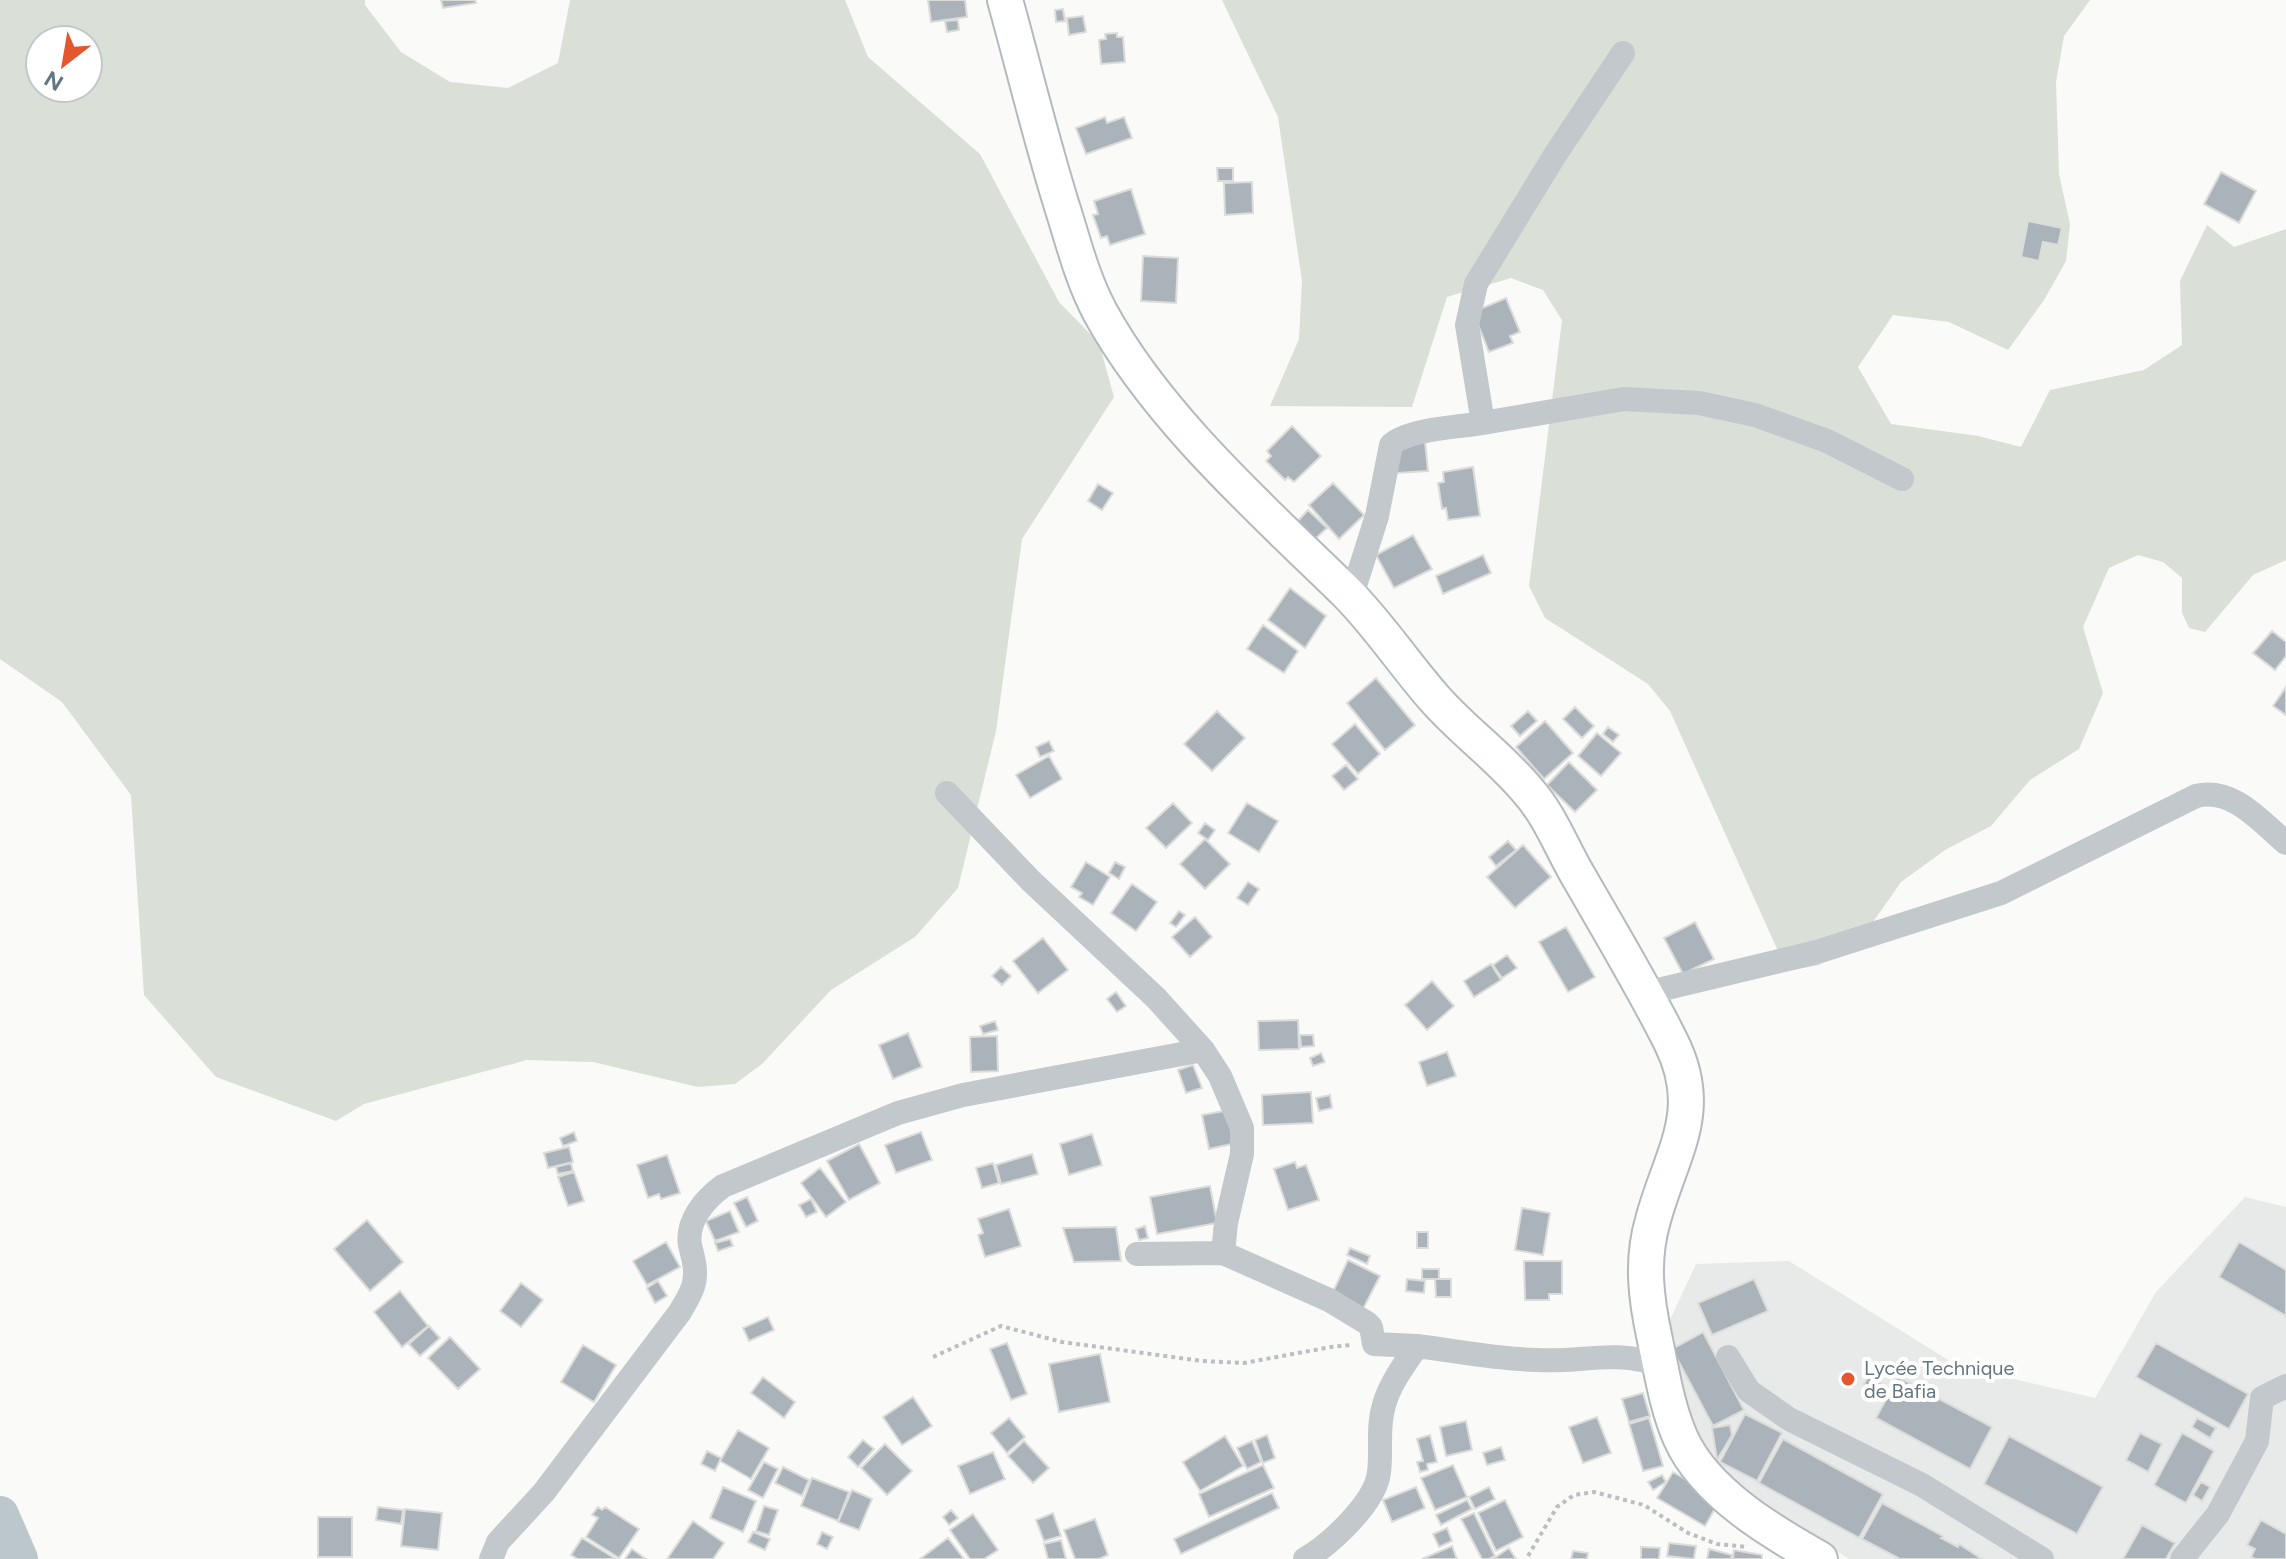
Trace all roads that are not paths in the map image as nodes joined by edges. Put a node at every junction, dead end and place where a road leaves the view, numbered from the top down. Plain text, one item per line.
1 (1005, 0) edge
2 (1623, 53) dead end
3 (1483, 423) junction
4 (1902, 479) dead end
5 (1351, 598) junction
6 (947, 793) dead end
7 (2286, 843) edge
8 (1646, 993) junction
9 (1203, 1050) junction
10 (1223, 1253) junction
11 (1137, 1254) dead end
12 (1417, 1346) junction
13 (1728, 1357) dead end
14 (1660, 1365) junction
15 (2286, 1386) edge
16 (1809, 1553) edge
17 (491, 1559) edge
18 (1305, 1559) edge
19 (2042, 1559) edge
20 (2182, 1559) edge

1 - 5 street
2 - 3 street
3 - 4 street
3 - 5 street
5 - 8 street
6 - 9 street
7 - 8 street
8 - 14 street
9 - 10 street
9 - 17 street
10 - 11 street
10 - 12 street
12 - 14 street
12 - 18 street
13 - 19 street
14 - 16 street
15 - 20 street

